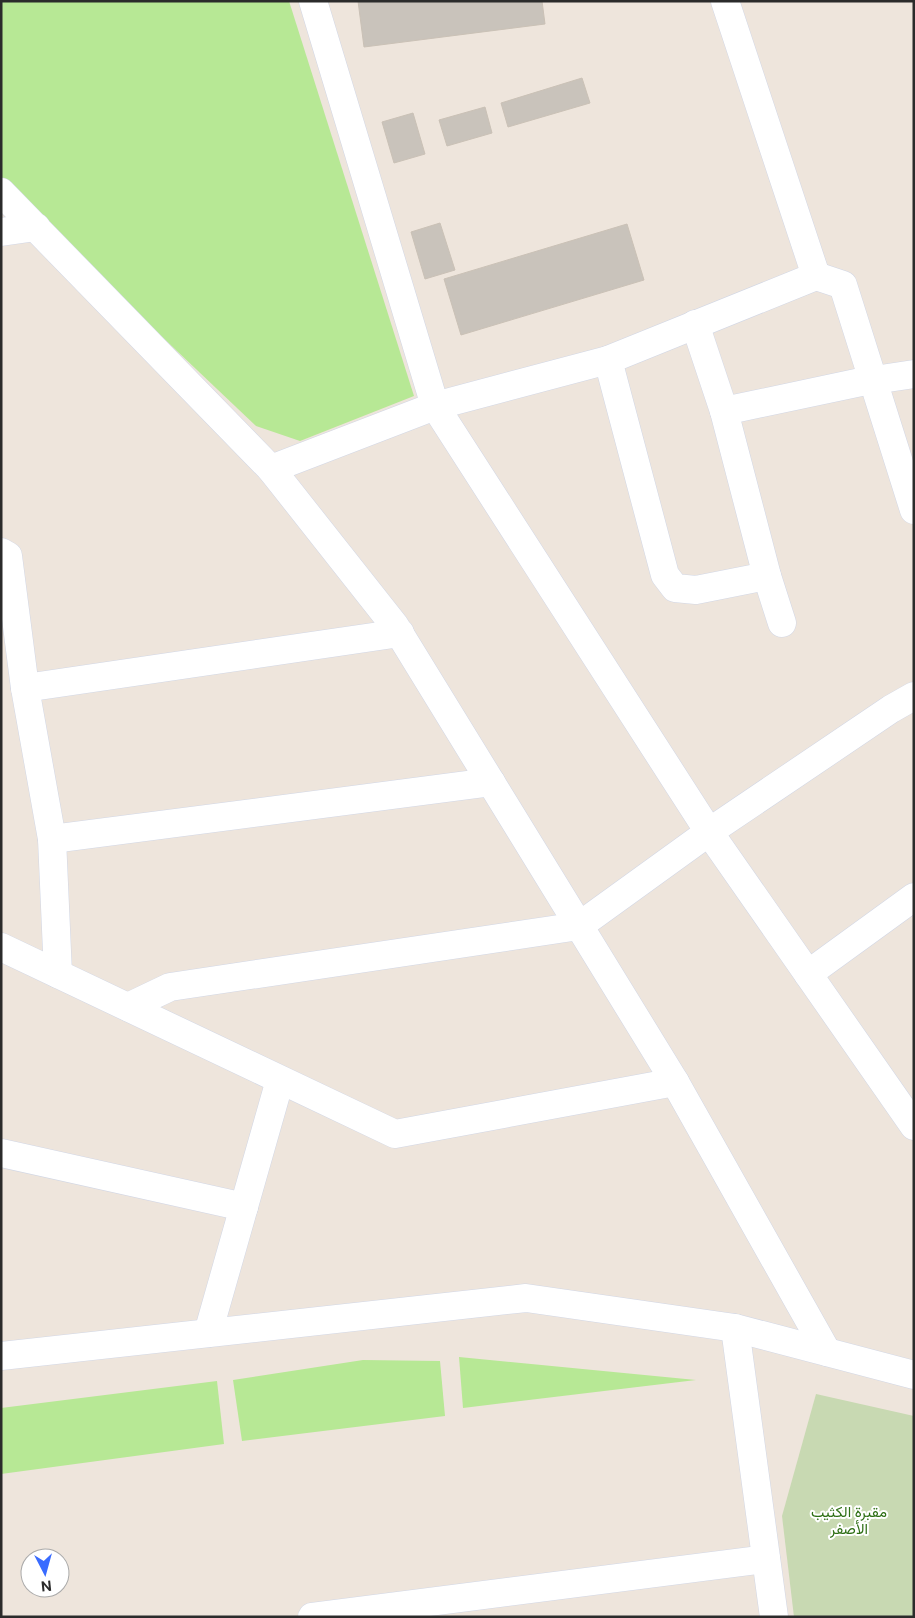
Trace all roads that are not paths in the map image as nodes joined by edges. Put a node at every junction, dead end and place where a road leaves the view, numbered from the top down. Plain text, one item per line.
1 (313, 1) edge
2 (725, 1) edge
3 (1, 192) edge
4 (36, 227) junction
5 (1, 232) edge
6 (816, 276) junction
7 (695, 324) junction
8 (608, 360) junction
9 (914, 374) edge
10 (873, 380) junction
11 (435, 406) junction
12 (724, 411) junction
13 (270, 469) junction
14 (914, 510) edge
15 (3, 562) edge
16 (767, 576) junction
17 (782, 623) dead end
18 (400, 633) junction
19 (25, 688) junction
20 (914, 696) edge
21 (491, 782) junction
22 (709, 832) junction
23 (52, 839) junction
24 (914, 897) edge
25 (580, 926) junction
26 (1, 947) edge
27 (58, 974) junction
28 (808, 974) junction
29 (128, 1007) junction
30 (280, 1080) junction
31 (675, 1082) junction
32 (906, 1099) edge
33 (914, 1126) edge
34 (1, 1153) edge
35 (244, 1206) junction
36 (735, 1328) junction
37 (208, 1333) junction
38 (827, 1352) junction
39 (1, 1356) edge
40 (914, 1375) edge
41 (766, 1560) junction
42 (312, 1617) edge
43 (774, 1617) edge

1 - 11 street
2 - 6 street
3 - 4 street
4 - 5 street
4 - 13 street
6 - 7 street
6 - 10 street
7 - 8 street
7 - 12 street
8 - 11 street
8 - 16 street
9 - 10 street
10 - 12 street
10 - 14 street
11 - 13 street
11 - 22 street
12 - 16 street
13 - 18 street
15 - 19 street
16 - 17 street
18 - 19 street
18 - 21 street
19 - 23 street
20 - 22 street
21 - 23 street
21 - 25 street
22 - 25 street
22 - 28 street
23 - 27 street
24 - 28 street
25 - 29 street
25 - 31 street
26 - 27 street
27 - 29 street
28 - 32 street
29 - 30 street
30 - 31 street
30 - 35 street
31 - 38 street
32 - 33 street
34 - 35 street
35 - 37 street
36 - 37 street
36 - 38 street
36 - 41 street
37 - 39 street
38 - 40 street
41 - 42 street
41 - 43 street

